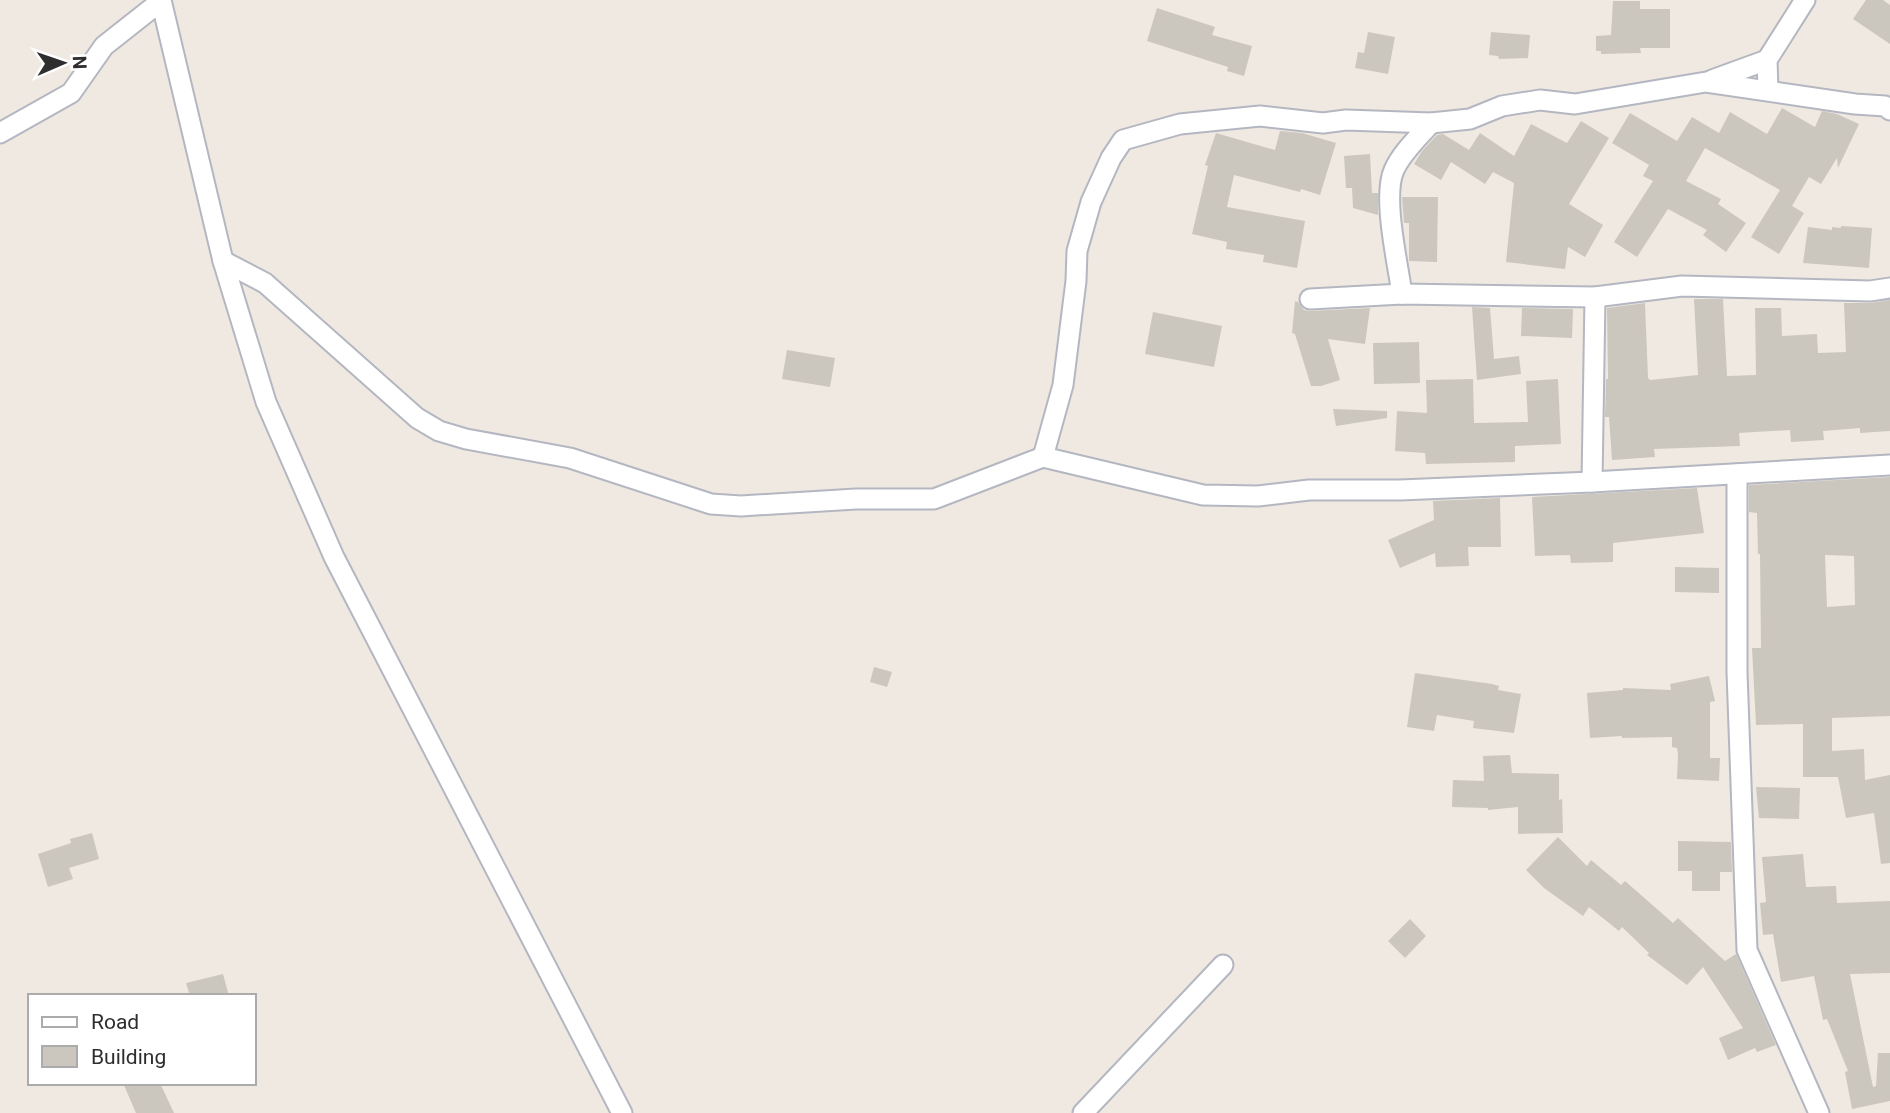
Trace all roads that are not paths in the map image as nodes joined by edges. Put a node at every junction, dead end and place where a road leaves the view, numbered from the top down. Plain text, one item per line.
1 (1805, 0) edge
2 (161, 1) edge
3 (1767, 60) junction
4 (1706, 82) junction
5 (1768, 90) junction
6 (1890, 110) edge
7 (1432, 123) junction
8 (0, 133) edge
9 (223, 261) junction
10 (1890, 288) edge
11 (1402, 294) junction
12 (1595, 297) junction
13 (1310, 299) dead end
14 (1043, 457) junction
15 (1890, 465) edge
16 (1737, 474) junction
17 (1592, 482) junction
18 (1223, 965) dead end
19 (622, 1113) edge
20 (1083, 1113) edge
21 (1819, 1113) edge

1 - 3 street
2 - 8 street
2 - 9 street
3 - 4 street
3 - 5 street
4 - 5 street
4 - 7 street
5 - 6 street
7 - 11 street
7 - 14 street
9 - 14 street
9 - 19 street
10 - 12 street
11 - 12 street
11 - 13 street
12 - 17 street
14 - 17 street
15 - 16 street
16 - 17 street
16 - 21 street
18 - 20 street

